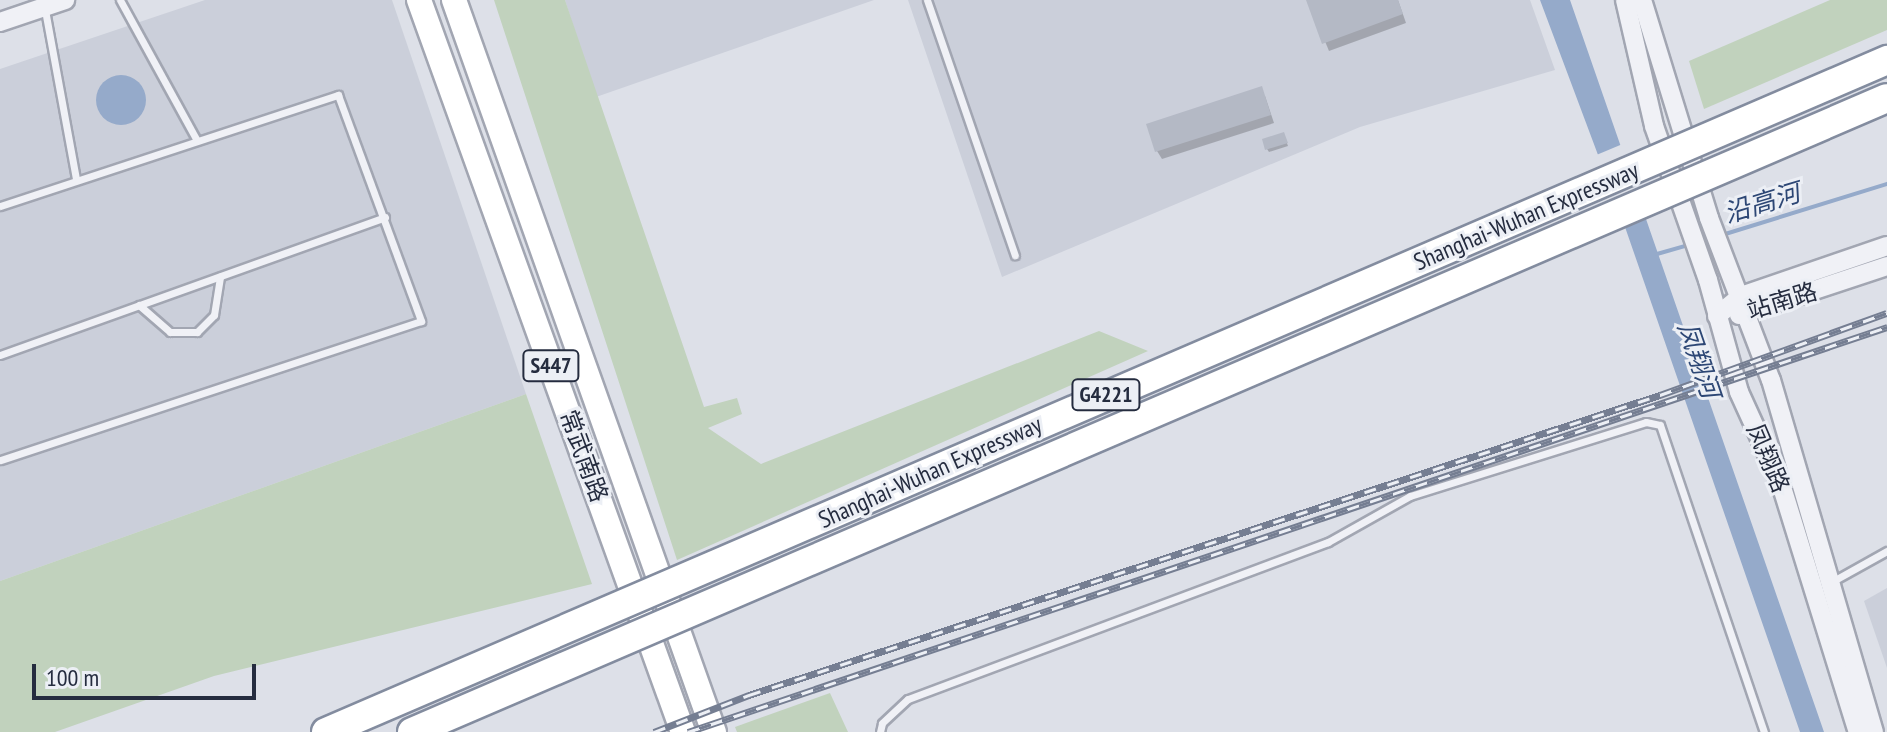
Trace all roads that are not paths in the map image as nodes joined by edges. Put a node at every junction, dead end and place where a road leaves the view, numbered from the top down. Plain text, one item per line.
1 (65, 0) edge
2 (120, 0) edge
3 (419, 0) edge
4 (454, 0) edge
5 (927, 0) edge
6 (1625, 0) edge
7 (1642, 0) edge
8 (44, 4) edge
9 (0, 22) edge
10 (1887, 60) edge
11 (1887, 98) edge
12 (196, 139) junction
13 (76, 179) junction
14 (0, 206) edge
15 (385, 217) junction
16 (1887, 246) edge
17 (1015, 255) dead end
18 (1887, 266) edge
19 (220, 276) junction
20 (139, 305) junction
21 (1744, 305) junction
22 (1717, 316) junction
23 (0, 355) edge
24 (0, 460) edge
25 (1887, 551) edge
26 (1829, 583) junction
27 (326, 732) edge
28 (412, 732) edge
29 (683, 732) edge
30 (714, 732) edge
31 (880, 732) edge
32 (1764, 732) edge
33 (1858, 732) edge
34 (1874, 732) edge

1 - 8 street
2 - 12 lane
3 - 29 main road, 常武南路 / S447
4 - 30 main road, 常武南路 / S447
5 - 17 lane
6 - 22 street, 凤翔路
7 - 21 street, 凤翔路
8 - 9 street
8 - 13 lane
10 - 27 highway, Shanghai-Wuhan Expressway / G4221, bridge
11 - 28 highway, Shanghai-Wuhan Expressway / G4221, bridge
12 - 13 lane
12 - 15 lane
13 - 14 lane
15 - 19 lane
15 - 24 lane
16 - 21 street, 站南路
18 - 21 street, 站南路
19 - 20 lane
19 - 20 lane
20 - 23 lane
21 - 22 street, 站南路
21 - 26 street, 凤翔路
22 - 33 street, 凤翔路
25 - 26 lane
26 - 34 street, 凤翔路
31 - 32 lane

